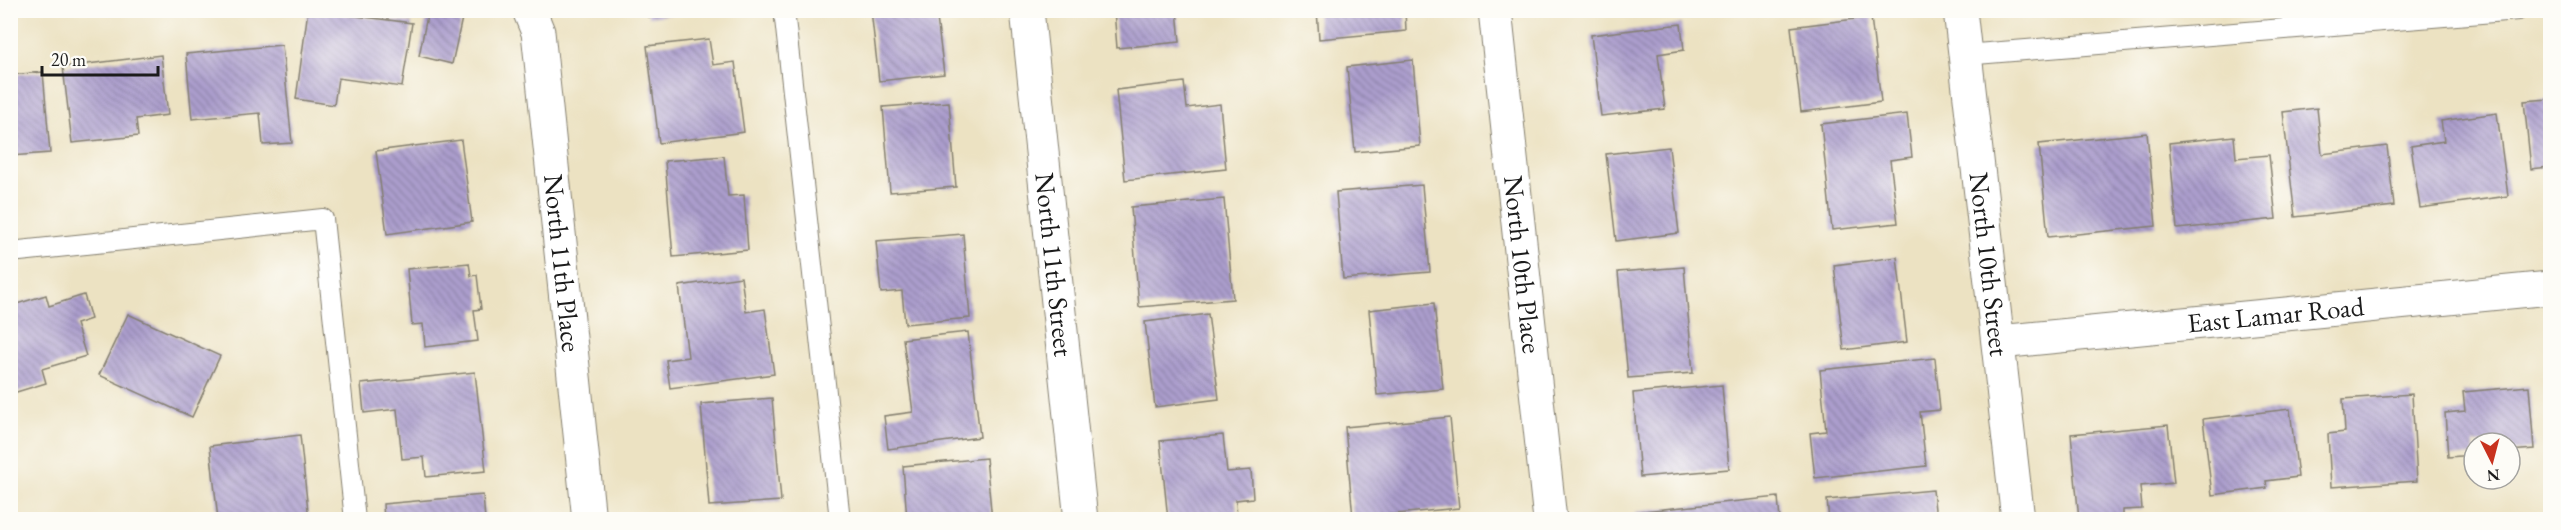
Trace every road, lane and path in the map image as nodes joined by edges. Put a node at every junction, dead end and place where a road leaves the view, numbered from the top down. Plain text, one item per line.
1 (529, 10) edge
2 (784, 10) edge
3 (1026, 10) edge
4 (1495, 10) edge
5 (1960, 10) edge
6 (2518, 10) edge
7 (1964, 55) junction
8 (10, 252) edge
9 (2550, 288) edge
10 (1999, 342) junction
11 (355, 519) edge
12 (588, 519) edge
13 (840, 519) edge
14 (1081, 519) edge
15 (1550, 519) edge
16 (2018, 519) edge

1 - 12 street, North 11th Place
2 - 13 lane
3 - 14 street, North 11th Street
4 - 15 street, North 10th Place
5 - 7 street, North 10th Street
6 - 7 lane
7 - 10 street, North 10th Street
8 - 11 lane
9 - 10 street, East Lamar Road
10 - 16 street, North 10th Street

